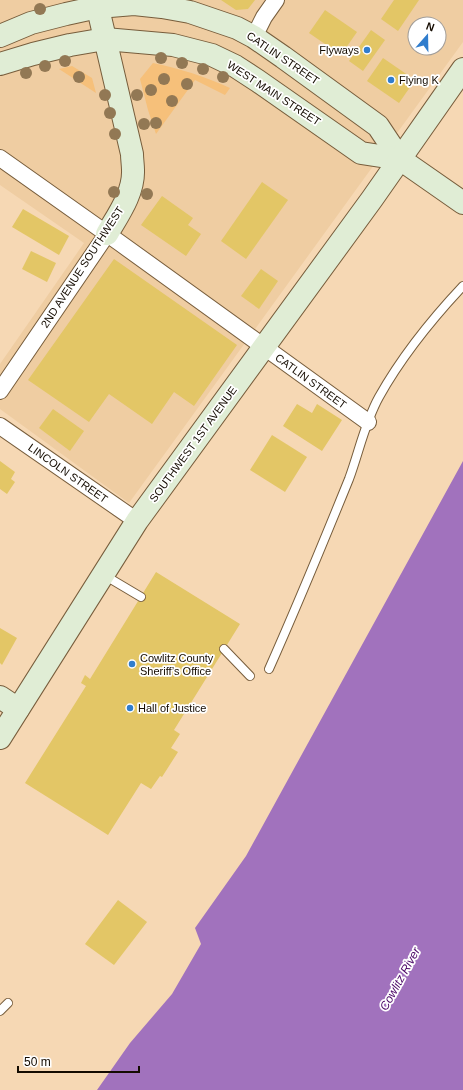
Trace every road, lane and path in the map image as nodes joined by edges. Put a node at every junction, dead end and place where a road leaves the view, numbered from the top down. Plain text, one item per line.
1 (276, 0) edge
2 (97, 4) edge
3 (163, 4) edge
4 (0, 36) edge
5 (254, 37) junction
6 (105, 39) junction
7 (0, 64) edge
8 (463, 69) edge
9 (0, 158) edge
10 (400, 159) junction
11 (463, 203) edge
12 (107, 234) junction
13 (463, 286) edge
14 (264, 346) junction
15 (0, 391) edge
16 (368, 422) junction
17 (0, 426) edge
18 (137, 521) junction
19 (103, 574) junction
20 (141, 598) dead end
21 (224, 649) dead end
22 (269, 669) dead end
23 (250, 676) dead end
24 (0, 697) edge
25 (18, 709) junction
26 (0, 738) edge
27 (8, 1003) dead end
28 (0, 1011) edge

1 - 5 street
2 - 3 main road, CATLIN STREET
2 - 4 main road, CATLIN STREET
2 - 6 main road
3 - 5 main road, CATLIN STREET
5 - 10 main road, CATLIN STREET
6 - 7 main road
6 - 10 main road, WEST MAIN STREET
6 - 12 main road, 2ND AVENUE SOUTHWEST
8 - 10 main road, SOUTHWEST 1ST AVENUE
9 - 12 street, CATLIN STREET
10 - 11 main road, WEST MAIN STREET
10 - 14 main road, SOUTHWEST 1ST AVENUE
12 - 14 street, CATLIN STREET
12 - 15 street, 2ND AVENUE SOUTHWEST
13 - 16 lane
14 - 16 street, CATLIN STREET
14 - 18 main road, SOUTHWEST 1ST AVENUE
16 - 22 lane
17 - 18 street, LINCOLN STREET
18 - 19 main road, SOUTHWEST 1ST AVENUE
19 - 20 lane
19 - 25 main road, SOUTHWEST 1ST AVENUE
21 - 23 lane
24 - 25 main road
25 - 26 main road, SOUTHWEST 1ST AVENUE
27 - 28 lane

